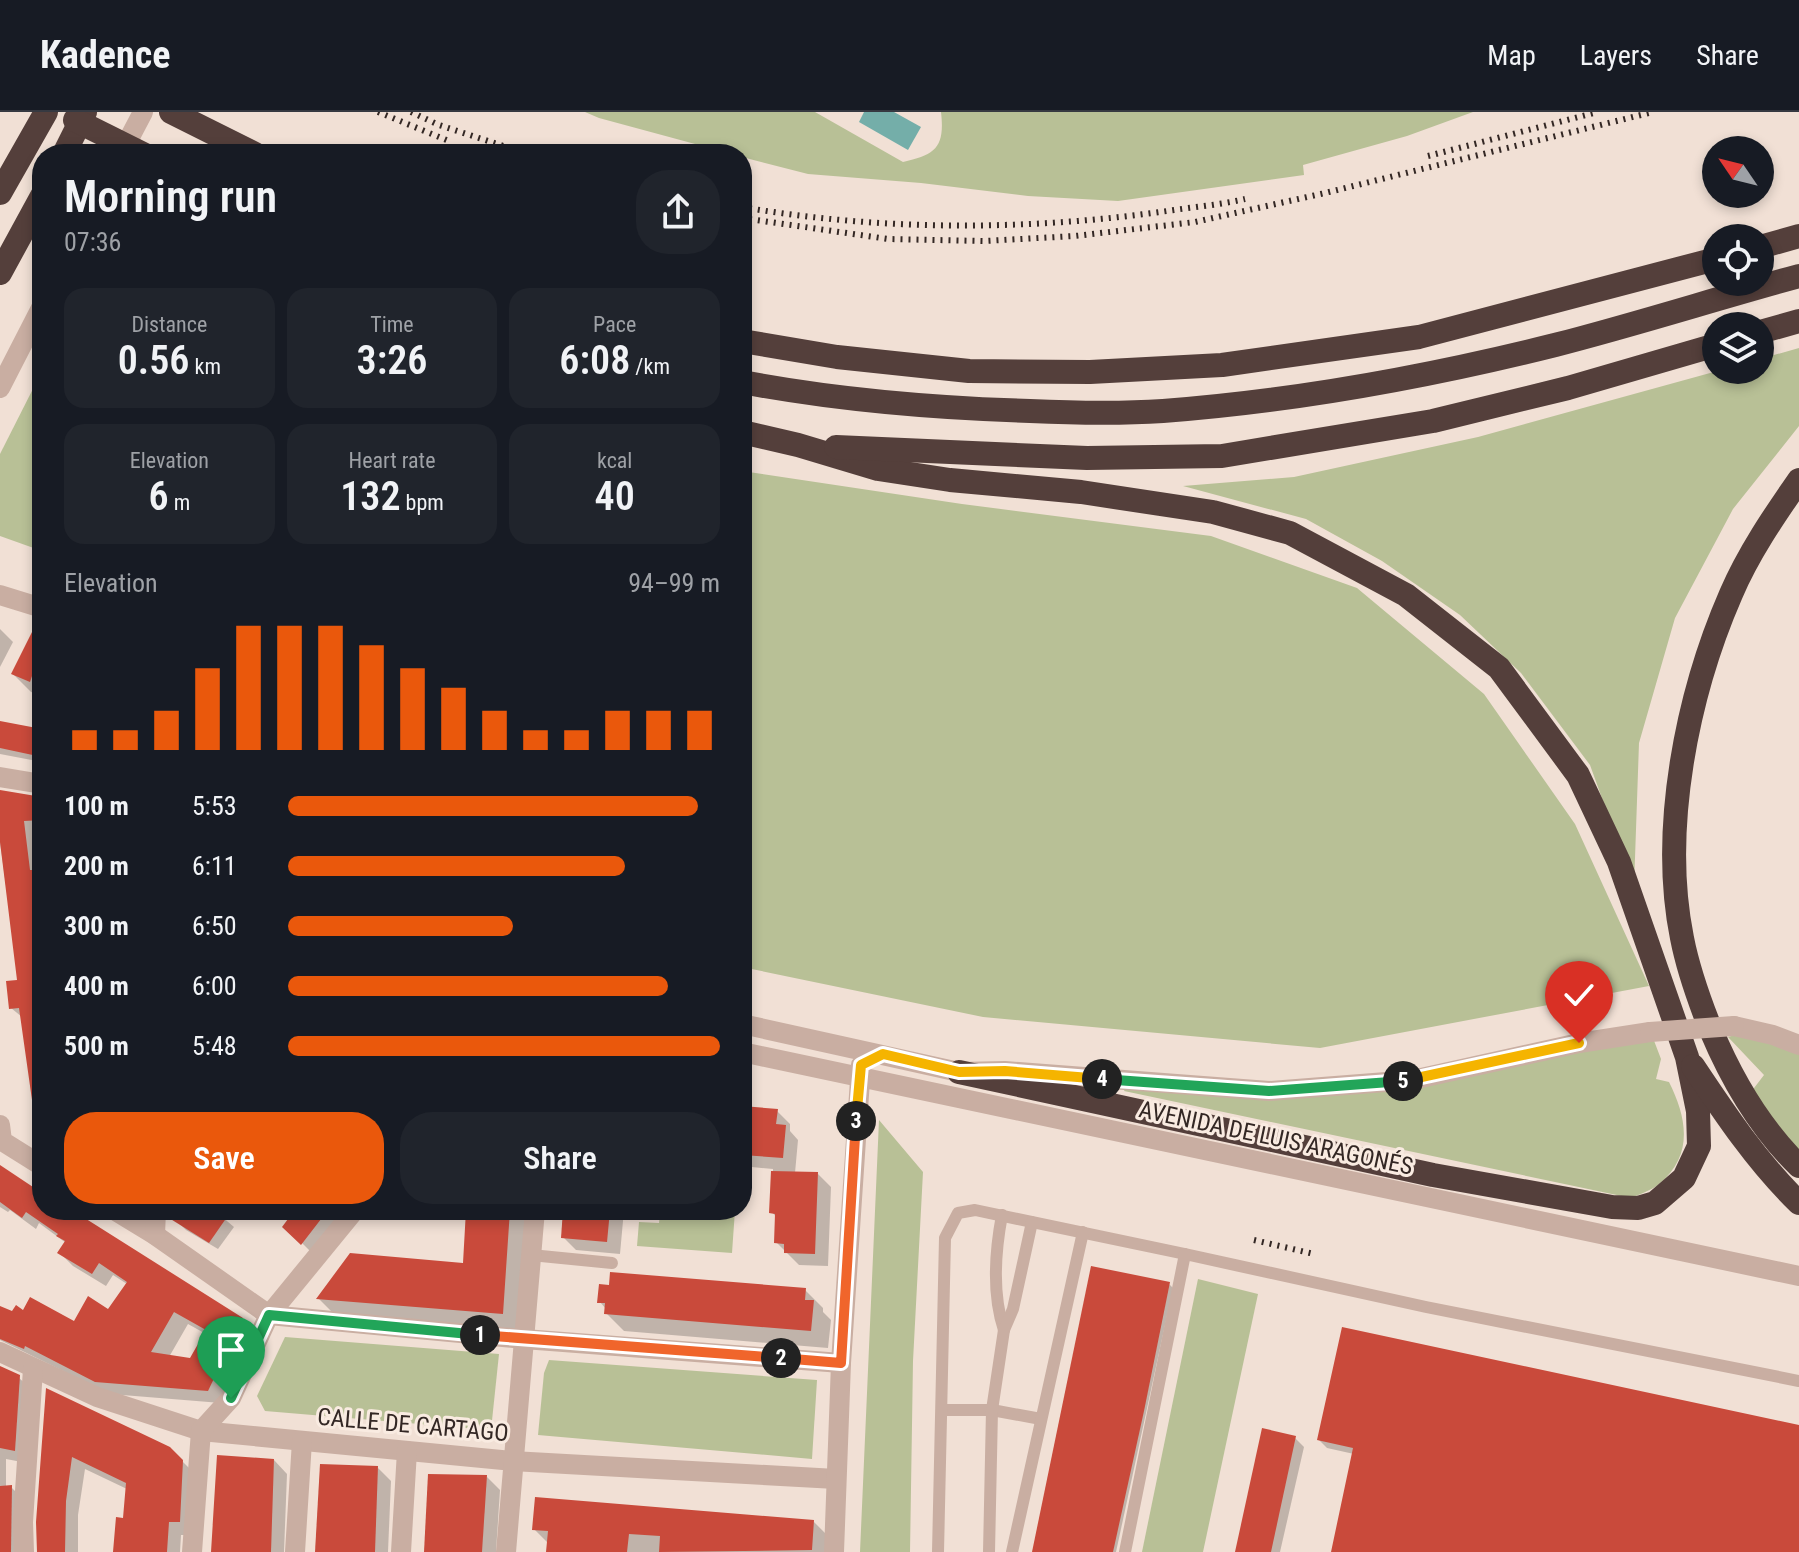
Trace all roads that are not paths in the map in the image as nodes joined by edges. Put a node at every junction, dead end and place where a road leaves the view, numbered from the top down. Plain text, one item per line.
1 (46, 112) edge
2 (143, 112) edge
3 (171, 112) edge
4 (73, 115) edge
5 (66, 144) edge
6 (125, 144) edge
7 (126, 144) edge
8 (235, 144) edge
9 (0, 193) edge
10 (32, 215) edge
11 (1799, 236) edge
12 (19, 240) junction
13 (1774, 243) edge
14 (1702, 263) edge
15 (0, 273) edge
16 (1799, 276) edge
17 (0, 287) edge
18 (32, 310) edge
19 (1799, 321) edge
20 (32, 326) edge
21 (1774, 328) edge
22 (752, 343) edge
23 (1702, 349) edge
24 (0, 365) edge
25 (752, 384) edge
26 (0, 388) edge
27 (752, 434) edge
28 (798, 445) junction
29 (1799, 480) edge
30 (0, 595) edge
31 (32, 605) edge
32 (0, 777) edge
33 (32, 782) edge
34 (752, 1026) edge
35 (1799, 1045) edge
36 (844, 1046) junction
37 (752, 1054) edge
38 (883, 1054) junction
39 (1687, 1057) junction
40 (860, 1072) junction
41 (959, 1072) junction
42 (1, 1136) edge
43 (32, 1159) edge
44 (1799, 1166) edge
45 (1799, 1203) edge
46 (1002, 1215) junction
47 (130, 1220) edge
48 (156, 1220) edge
49 (347, 1220) edge
50 (534, 1220) edge
51 (1032, 1222) junction
52 (1083, 1232) junction
53 (155, 1235) junction
54 (1185, 1254) junction
55 (531, 1255) junction
56 (612, 1263) dead end
57 (1799, 1276) edge
58 (269, 1315) junction
59 (1004, 1330) junction
60 (524, 1339) junction
61 (0, 1352) edge
62 (841, 1363) junction
63 (33, 1369) junction
64 (1799, 1381) edge
65 (942, 1410) junction
66 (992, 1410) junction
67 (1041, 1419) junction
68 (201, 1431) junction
69 (302, 1441) junction
70 (407, 1451) junction
71 (512, 1461) junction
72 (836, 1479) junction
73 (24, 1552) edge
74 (192, 1552) edge
75 (295, 1552) edge
76 (401, 1552) edge
77 (506, 1552) edge
78 (834, 1552) edge
79 (938, 1552) edge
80 (989, 1552) edge
81 (1012, 1552) edge
82 (1125, 1552) edge

1 - 9 highway
2 - 7 street
3 - 8 highway
4 - 5 highway
4 - 6 highway, bridge
10 - 12 highway
11 - 13 highway
12 - 15 highway
12 - 17 highway
14 - 22 highway
16 - 25 highway
18 - 24 street
19 - 21 highway
20 - 26 street
23 - 28 highway
27 - 28 highway
28 - 39 highway
29 - 44 highway
30 - 31 street
32 - 33 street
34 - 36 street
35 - 41 street, bridge
36 - 38 street
36 - 40 street
37 - 40 street, AVENIDA DE LUIS ARAGONÉS
38 - 40 street
38 - 41 street
39 - 41 highway
39 - 45 highway
40 - 57 street, AVENIDA DE LUIS ARAGONÉS
40 - 62 street
42 - 43 street
46 - 51 lane
46 - 59 lane
46 - 65 lane
47 - 53 street
48 - 53 street
49 - 58 street
50 - 55 street
51 - 52 lane
51 - 59 lane
52 - 54 lane
52 - 67 lane
53 - 58 street
54 - 64 lane
54 - 82 lane
55 - 56 lane
55 - 60 street
58 - 60 street
58 - 68 street
59 - 66 lane
60 - 62 street
60 - 71 street
61 - 63 street, CALLE DE CARTAGO
62 - 72 street
63 - 68 street, CALLE DE CARTAGO
63 - 73 street
65 - 66 lane
65 - 79 lane
66 - 67 lane
66 - 80 lane
67 - 81 lane
68 - 69 street, CALLE DE CARTAGO
68 - 74 street
69 - 70 street, CALLE DE CARTAGO
69 - 75 street
70 - 71 street, CALLE DE CARTAGO
70 - 76 street
71 - 72 street, CALLE DE CARTAGO
71 - 77 street
72 - 78 street

